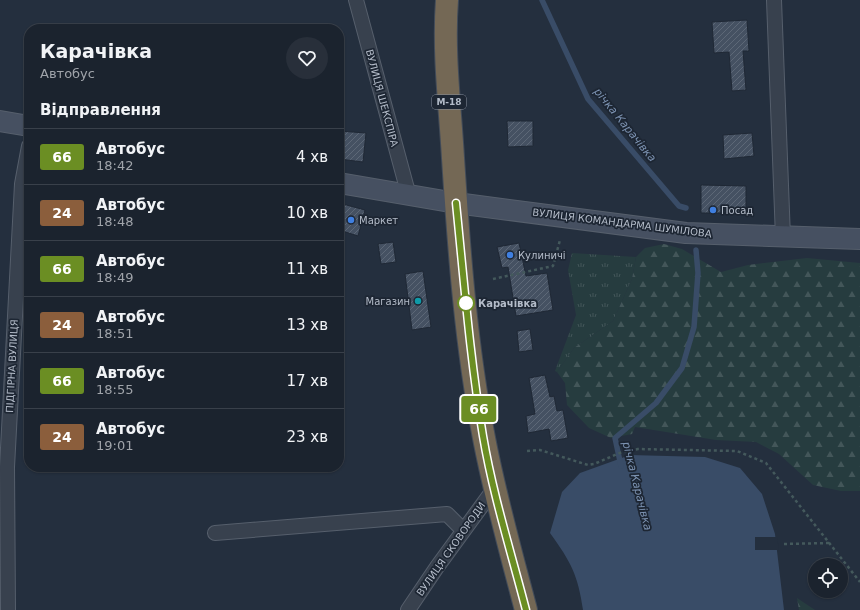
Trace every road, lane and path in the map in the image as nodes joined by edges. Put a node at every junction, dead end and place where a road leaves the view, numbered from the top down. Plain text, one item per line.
1 (356, 0) edge
2 (446, 0) edge
3 (774, 0) edge
4 (0, 121) edge
5 (24, 125) edge
6 (24, 173) edge
7 (344, 184) edge
8 (409, 196) junction
9 (456, 203) junction
10 (783, 238) junction
11 (860, 239) edge
12 (560, 240) dead end
13 (493, 279) dead end
14 (527, 451) dead end
15 (494, 489) junction
16 (463, 530) junction
17 (215, 533) dead end
18 (829, 543) junction
19 (784, 544) dead end
20 (860, 582) edge
21 (8, 610) edge
22 (408, 610) edge
23 (526, 610) edge

1 - 8 street, ВУЛИЦЯ ШЕКСПІРА
2 - 9 highway, М-18
3 - 10 street
4 - 5 street
6 - 21 street, ПІДГІРНА ВУЛИЦЯ
7 - 8 street, ВУЛИЦЯ КОМАНДАРМА ШУМІЛОВА
8 - 9 street, ВУЛИЦЯ КОМАНДАРМА ШУМІЛОВА
9 - 10 street, ВУЛИЦЯ КОМАНДАРМА ШУМІЛОВА
9 - 15 highway, М-18
10 - 11 street, ВУЛИЦЯ КОМАНДАРМА ШУМІЛОВА
12 - 13 path
14 - 18 path
15 - 16 street, ВУЛИЦЯ СКОВОРОДИ
15 - 23 highway, М-18
16 - 17 street
16 - 22 street, ВУЛИЦЯ СКОВОРОДИ
18 - 19 path
18 - 20 path

